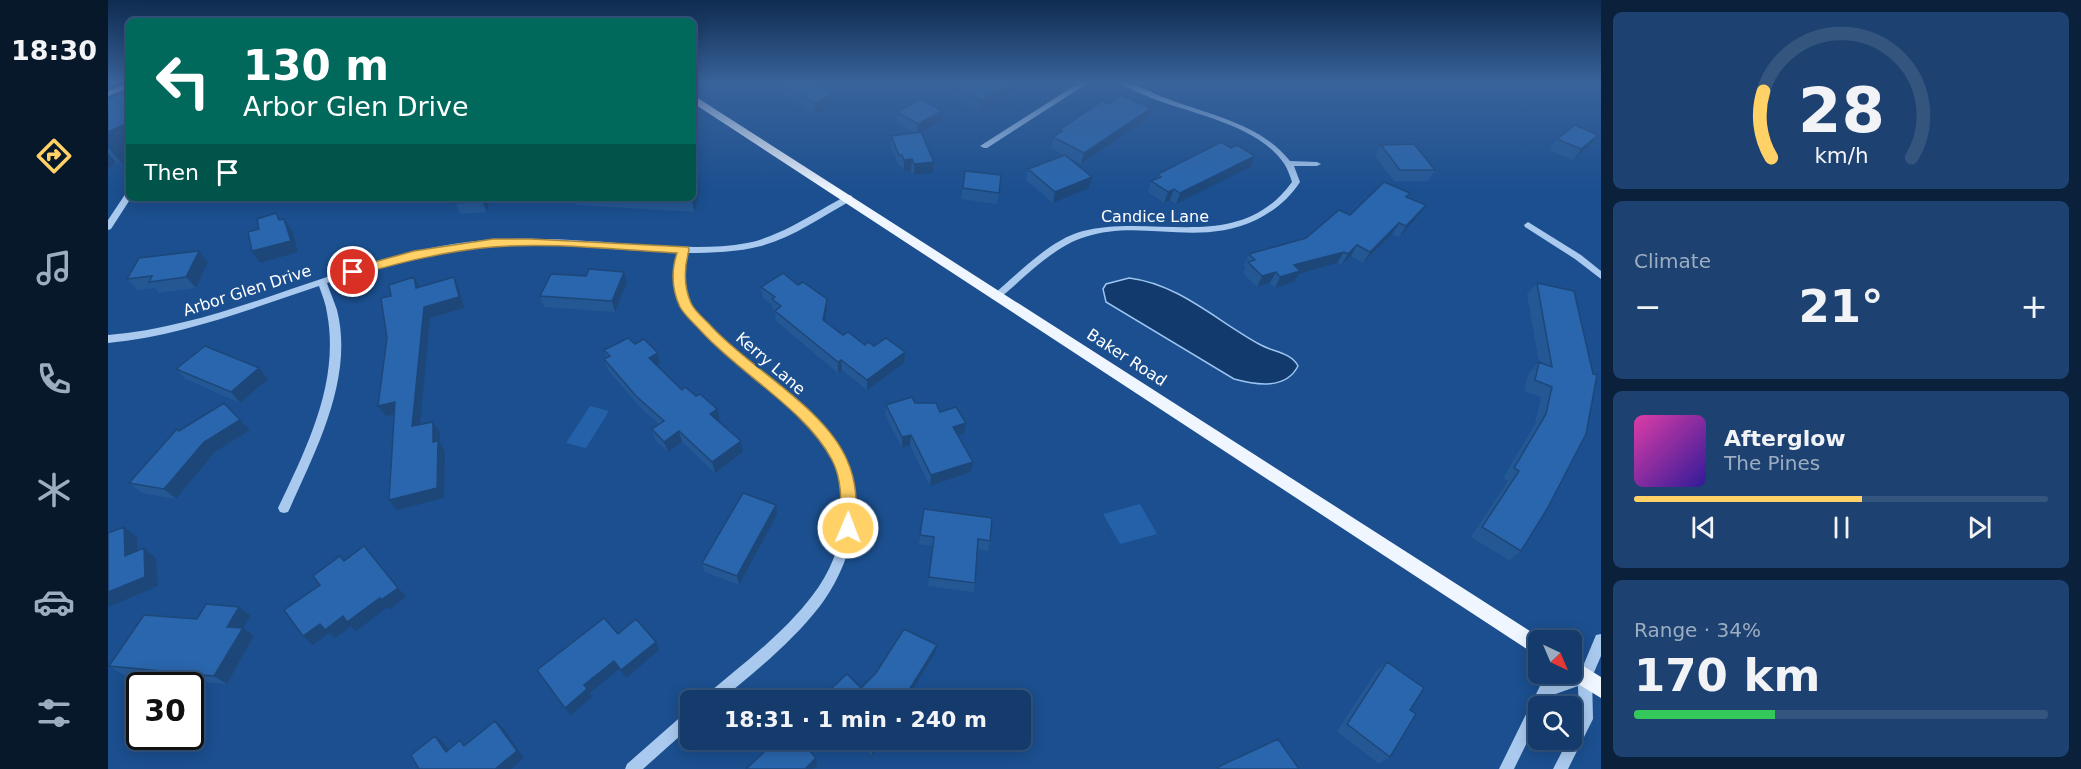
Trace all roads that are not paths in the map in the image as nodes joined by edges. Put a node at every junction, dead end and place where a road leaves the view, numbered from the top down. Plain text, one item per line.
1 (726, 119) edge
2 (1027, 119) edge
3 (1219, 119) edge
4 (984, 146) dead end
5 (1290, 163) junction
6 (1317, 164) dead end
7 (849, 198) junction
8 (126, 200) edge
9 (1528, 225) dead end
10 (108, 227) edge
11 (684, 250) junction
12 (1601, 276) edge
13 (322, 282) junction
14 (997, 296) junction
15 (108, 339) edge
16 (284, 508) dead end
17 (1601, 640) edge
18 (1528, 641) edge
19 (1586, 678) edge
20 (723, 690) edge
21 (680, 727) edge
22 (632, 769) edge
23 (1506, 769) edge
24 (1560, 769) edge

1 - 7 main road, Baker Road
2 - 4 street
3 - 5 street
5 - 6 street
5 - 14 street, Candice Lane
7 - 11 street, Arbor Glen Drive
7 - 14 main road, Baker Road
8 - 10 street
9 - 12 street
11 - 13 street, Arbor Glen Drive
11 - 20 street, Kerry Lane
13 - 15 street, Arbor Glen Drive
13 - 16 street
14 - 18 main road, Baker Road
17 - 19 street
19 - 23 street
19 - 24 street
21 - 22 street

